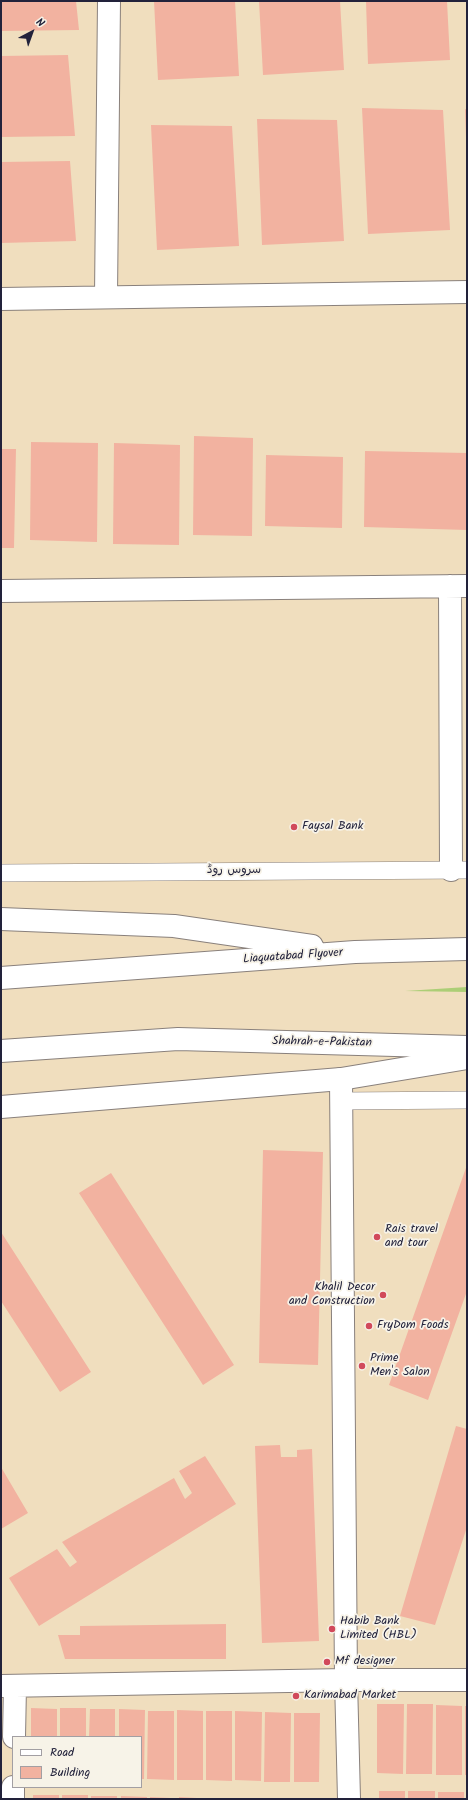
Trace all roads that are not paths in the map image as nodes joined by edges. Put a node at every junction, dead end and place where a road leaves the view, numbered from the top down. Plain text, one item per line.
1 (109, 1) edge
2 (467, 292) edge
3 (106, 296) junction
4 (1, 299) edge
5 (459, 586) edge
6 (1, 591) edge
7 (459, 870) edge
8 (1, 873) edge
9 (1, 919) edge
10 (467, 949) edge
11 (355, 952) junction
12 (1, 978) edge
13 (467, 1047) edge
14 (1, 1051) edge
15 (467, 1058) edge
16 (341, 1079) junction
17 (467, 1100) edge
18 (342, 1101) junction
19 (1, 1107) edge
20 (346, 1680) junction
21 (467, 1680) edge
22 (8, 1686) edge
23 (14, 1736) edge
24 (13, 1788) edge
25 (13, 1799) edge
26 (349, 1799) edge

1 - 3 main road
2 - 3 main road
3 - 4 main road
5 - 6 main road
5 - 7 main road
7 - 8 lane, سروس روڈ
9 - 11 main road
10 - 11 main road, Liaquatabad Flyover
11 - 12 main road, Liaquatabad Flyover
13 - 14 main road, Shahrah-e-Pakistan
15 - 16 main road
16 - 18 main road
16 - 19 main road
17 - 18 lane
18 - 20 main road
20 - 21 main road
20 - 22 main road
20 - 26 main road
22 - 23 main road
24 - 25 main road

